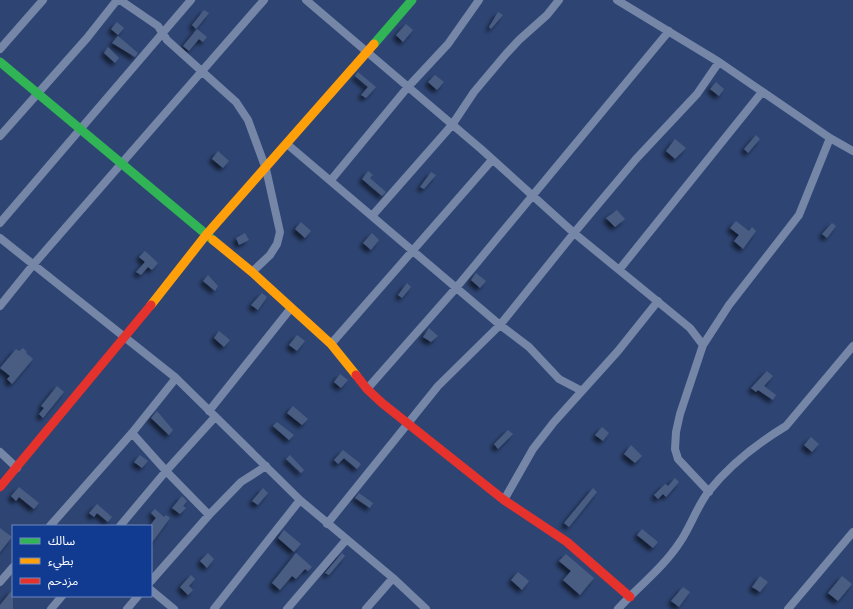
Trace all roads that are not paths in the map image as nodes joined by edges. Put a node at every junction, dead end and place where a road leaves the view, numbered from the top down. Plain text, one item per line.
1 (43, 0) edge
2 (119, 0) edge
3 (191, 0) edge
4 (264, 0) edge
5 (306, 0) edge
6 (412, 0) edge
7 (479, 0) edge
8 (559, 0) edge
9 (617, 0) edge
10 (669, 31) junction
11 (163, 34) junction
12 (0, 49) edge
13 (366, 52) junction
14 (0, 62) edge
15 (719, 62) junction
16 (202, 70) junction
17 (407, 88) junction
18 (762, 92) junction
19 (37, 93) junction
20 (452, 125) junction
21 (80, 130) junction
22 (0, 136) edge
23 (830, 138) junction
24 (287, 144) junction
25 (853, 151) edge
26 (492, 160) junction
27 (122, 164) junction
28 (266, 169) junction
29 (331, 180) junction
30 (532, 195) junction
31 (372, 216) junction
32 (0, 224) edge
33 (574, 233) junction
34 (206, 235) junction
35 (0, 238) edge
36 (412, 251) junction
37 (33, 265) junction
38 (619, 270) junction
39 (252, 272) junction
40 (456, 288) junction
41 (658, 301) junction
42 (0, 306) edge
43 (291, 308) junction
44 (500, 325) junction
45 (126, 337) junction
46 (331, 344) junction
47 (703, 345) junction
48 (853, 346) edge
49 (176, 378) junction
50 (367, 389) junction
51 (582, 391) junction
52 (209, 410) junction
53 (215, 417) junction
54 (408, 422) junction
55 (132, 433) junction
56 (0, 452) edge
57 (266, 466) junction
58 (17, 468) junction
59 (166, 471) junction
60 (0, 487) edge
61 (709, 492) junction
62 (300, 500) junction
63 (504, 500) junction
64 (209, 515) junction
65 (327, 524) junction
66 (51, 525) edge
67 (121, 525) edge
68 (853, 532) edge
69 (346, 540) junction
70 (12, 568) edge
71 (393, 578) junction
72 (152, 580) edge
73 (0, 582) edge
74 (152, 591) edge
75 (61, 597) edge
76 (137, 597) edge
77 (630, 597) junction
78 (51, 609) edge
79 (128, 609) edge
80 (174, 609) edge
81 (214, 609) edge
82 (287, 609) edge
83 (366, 609) edge
84 (426, 609) edge
85 (618, 609) edge
86 (788, 609) edge

1 - 12 street
2 - 11 street
2 - 19 street
3 - 11 street
4 - 16 street
5 - 13 street
6 - 13 street
7 - 17 street
8 - 20 street
9 - 10 street
10 - 15 street
10 - 30 street
11 - 16 street
11 - 21 street
13 - 17 street
13 - 24 street
14 - 19 street
15 - 18 street
15 - 33 street
16 - 27 street
16 - 28 street
17 - 20 street
17 - 29 street
18 - 23 street
18 - 38 street
19 - 21 street
19 - 22 street
20 - 26 street
20 - 31 street
21 - 27 street
21 - 32 street
23 - 25 street
23 - 47 street
24 - 28 street
24 - 29 street
26 - 30 street
26 - 36 street
27 - 34 street
27 - 37 street
28 - 34 street
28 - 39 street
29 - 31 street
30 - 33 street
30 - 40 street
31 - 36 street
33 - 38 street
33 - 44 street
34 - 39 street
34 - 45 street
35 - 37 street
36 - 40 street
36 - 46 street
37 - 42 street
37 - 45 street
38 - 41 street
39 - 43 street
40 - 44 street
40 - 50 street
41 - 47 street
41 - 51 street
43 - 46 street
43 - 52 street
44 - 51 street
44 - 54 street
45 - 49 street
45 - 58 street
46 - 50 street
47 - 61 street
48 - 61 street
49 - 52 street
49 - 55 street
50 - 54 street
51 - 63 street
52 - 53 street
53 - 57 street
53 - 59 street
54 - 63 street
54 - 65 street
55 - 59 street
55 - 66 street
56 - 58 street
57 - 62 street
57 - 64 street
58 - 60 street
59 - 64 street
59 - 67 street
61 - 77 street
62 - 65 street
62 - 81 street
63 - 77 street
64 - 72 street
65 - 69 street
68 - 86 street
69 - 71 street
69 - 82 street
70 - 73 street
71 - 83 street
71 - 84 street
74 - 80 street
75 - 78 street
76 - 79 street
77 - 85 street

